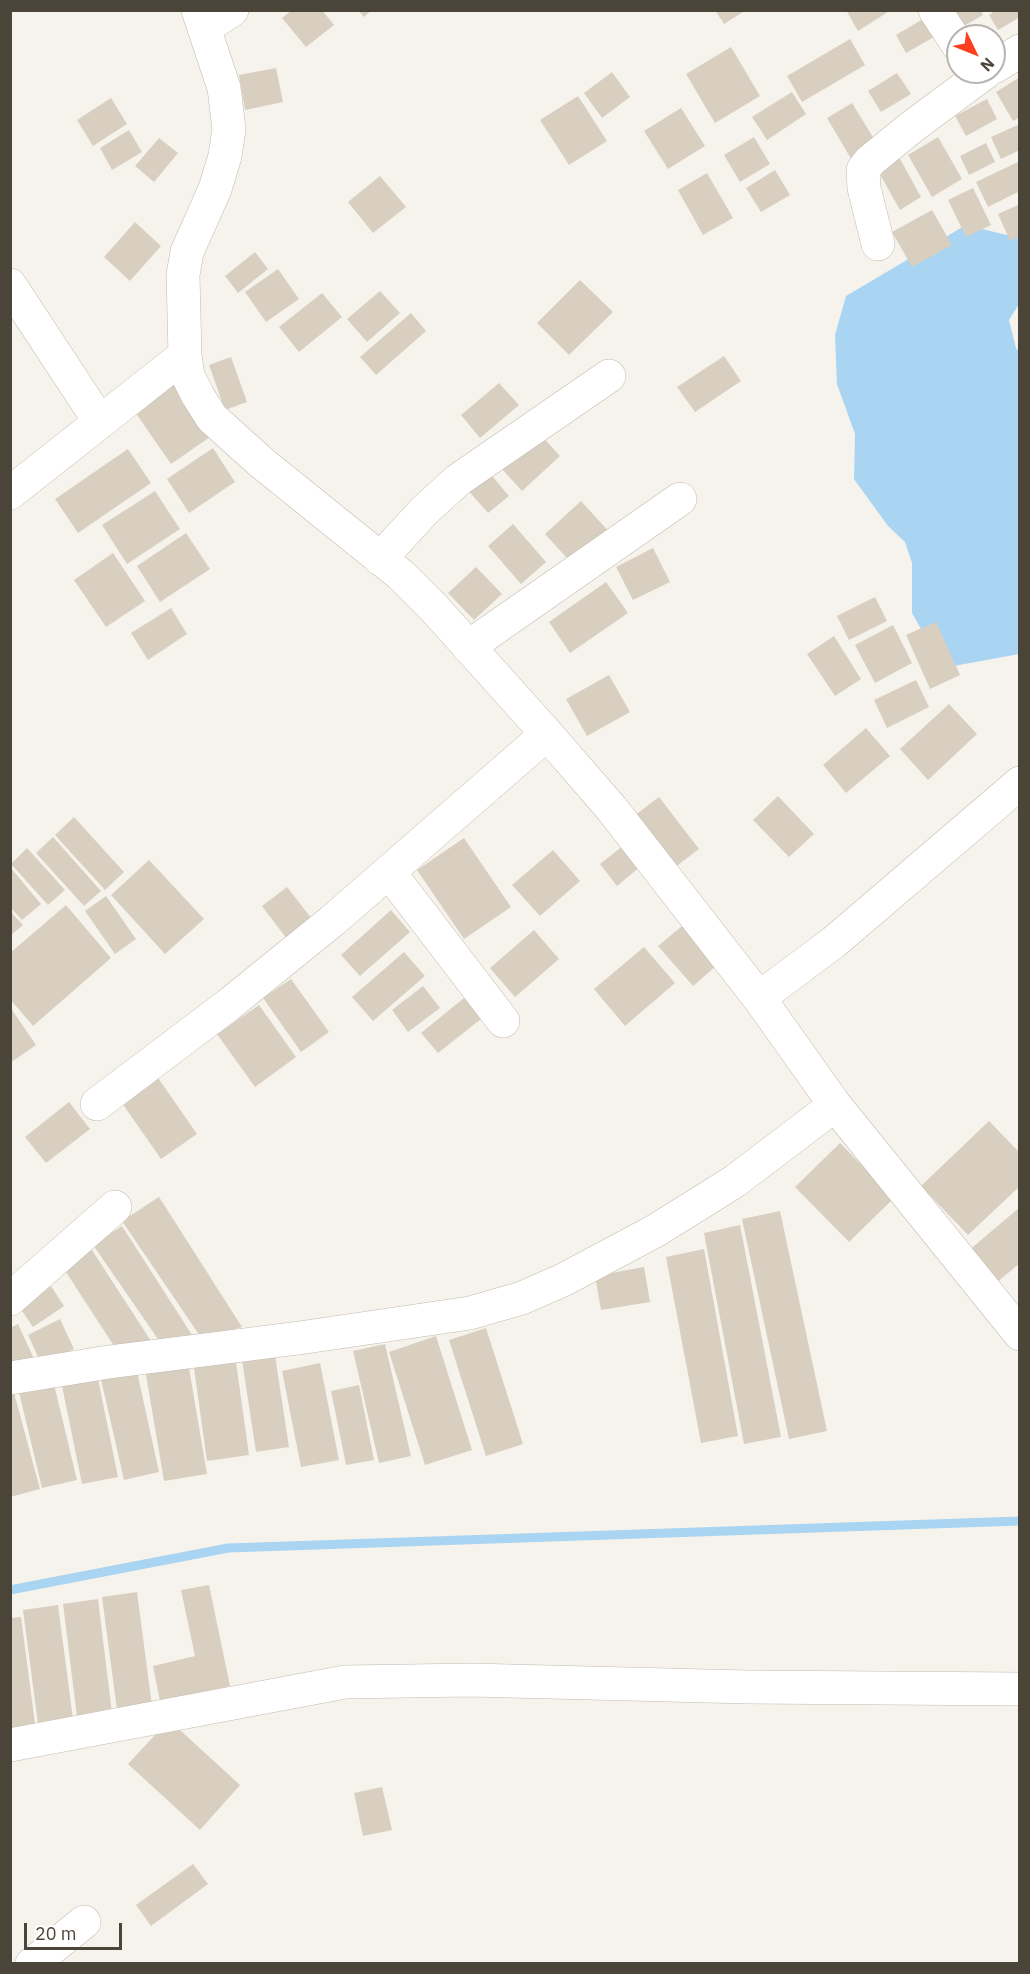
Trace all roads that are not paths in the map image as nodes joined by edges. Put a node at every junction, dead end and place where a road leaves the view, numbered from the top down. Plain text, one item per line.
1 (232, 10) edge
2 (935, 10) edge
3 (201, 19) edge
4 (946, 27) edge
5 (1020, 51) edge
6 (1006, 59) edge
7 (968, 84) edge
8 (878, 244) dead end
9 (10, 285) edge
10 (185, 356) junction
11 (609, 376) dead end
12 (100, 422) junction
13 (10, 493) edge
14 (680, 499) dead end
15 (381, 559) junction
16 (468, 647) junction
17 (547, 734) junction
18 (1020, 783) edge
19 (389, 872) junction
20 (759, 998) junction
21 (502, 1021) dead end
22 (97, 1104) dead end
23 (835, 1105) junction
24 (115, 1207) dead end
25 (10, 1299) edge
26 (1015, 1323) edge
27 (10, 1378) edge
28 (1020, 1689) edge
29 (10, 1745) edge
30 (84, 1922) dead end
31 (32, 1964) edge

1 - 3 street
2 - 4 street
3 - 10 street
5 - 6 street
7 - 8 street
9 - 12 street
10 - 12 street
10 - 15 street
11 - 15 street
12 - 13 street
14 - 16 street
15 - 16 street
16 - 17 street
17 - 19 street
17 - 20 street
18 - 20 street
19 - 21 street
19 - 22 street
20 - 23 street
23 - 26 street
23 - 27 street
24 - 25 street
28 - 29 street
30 - 31 street

